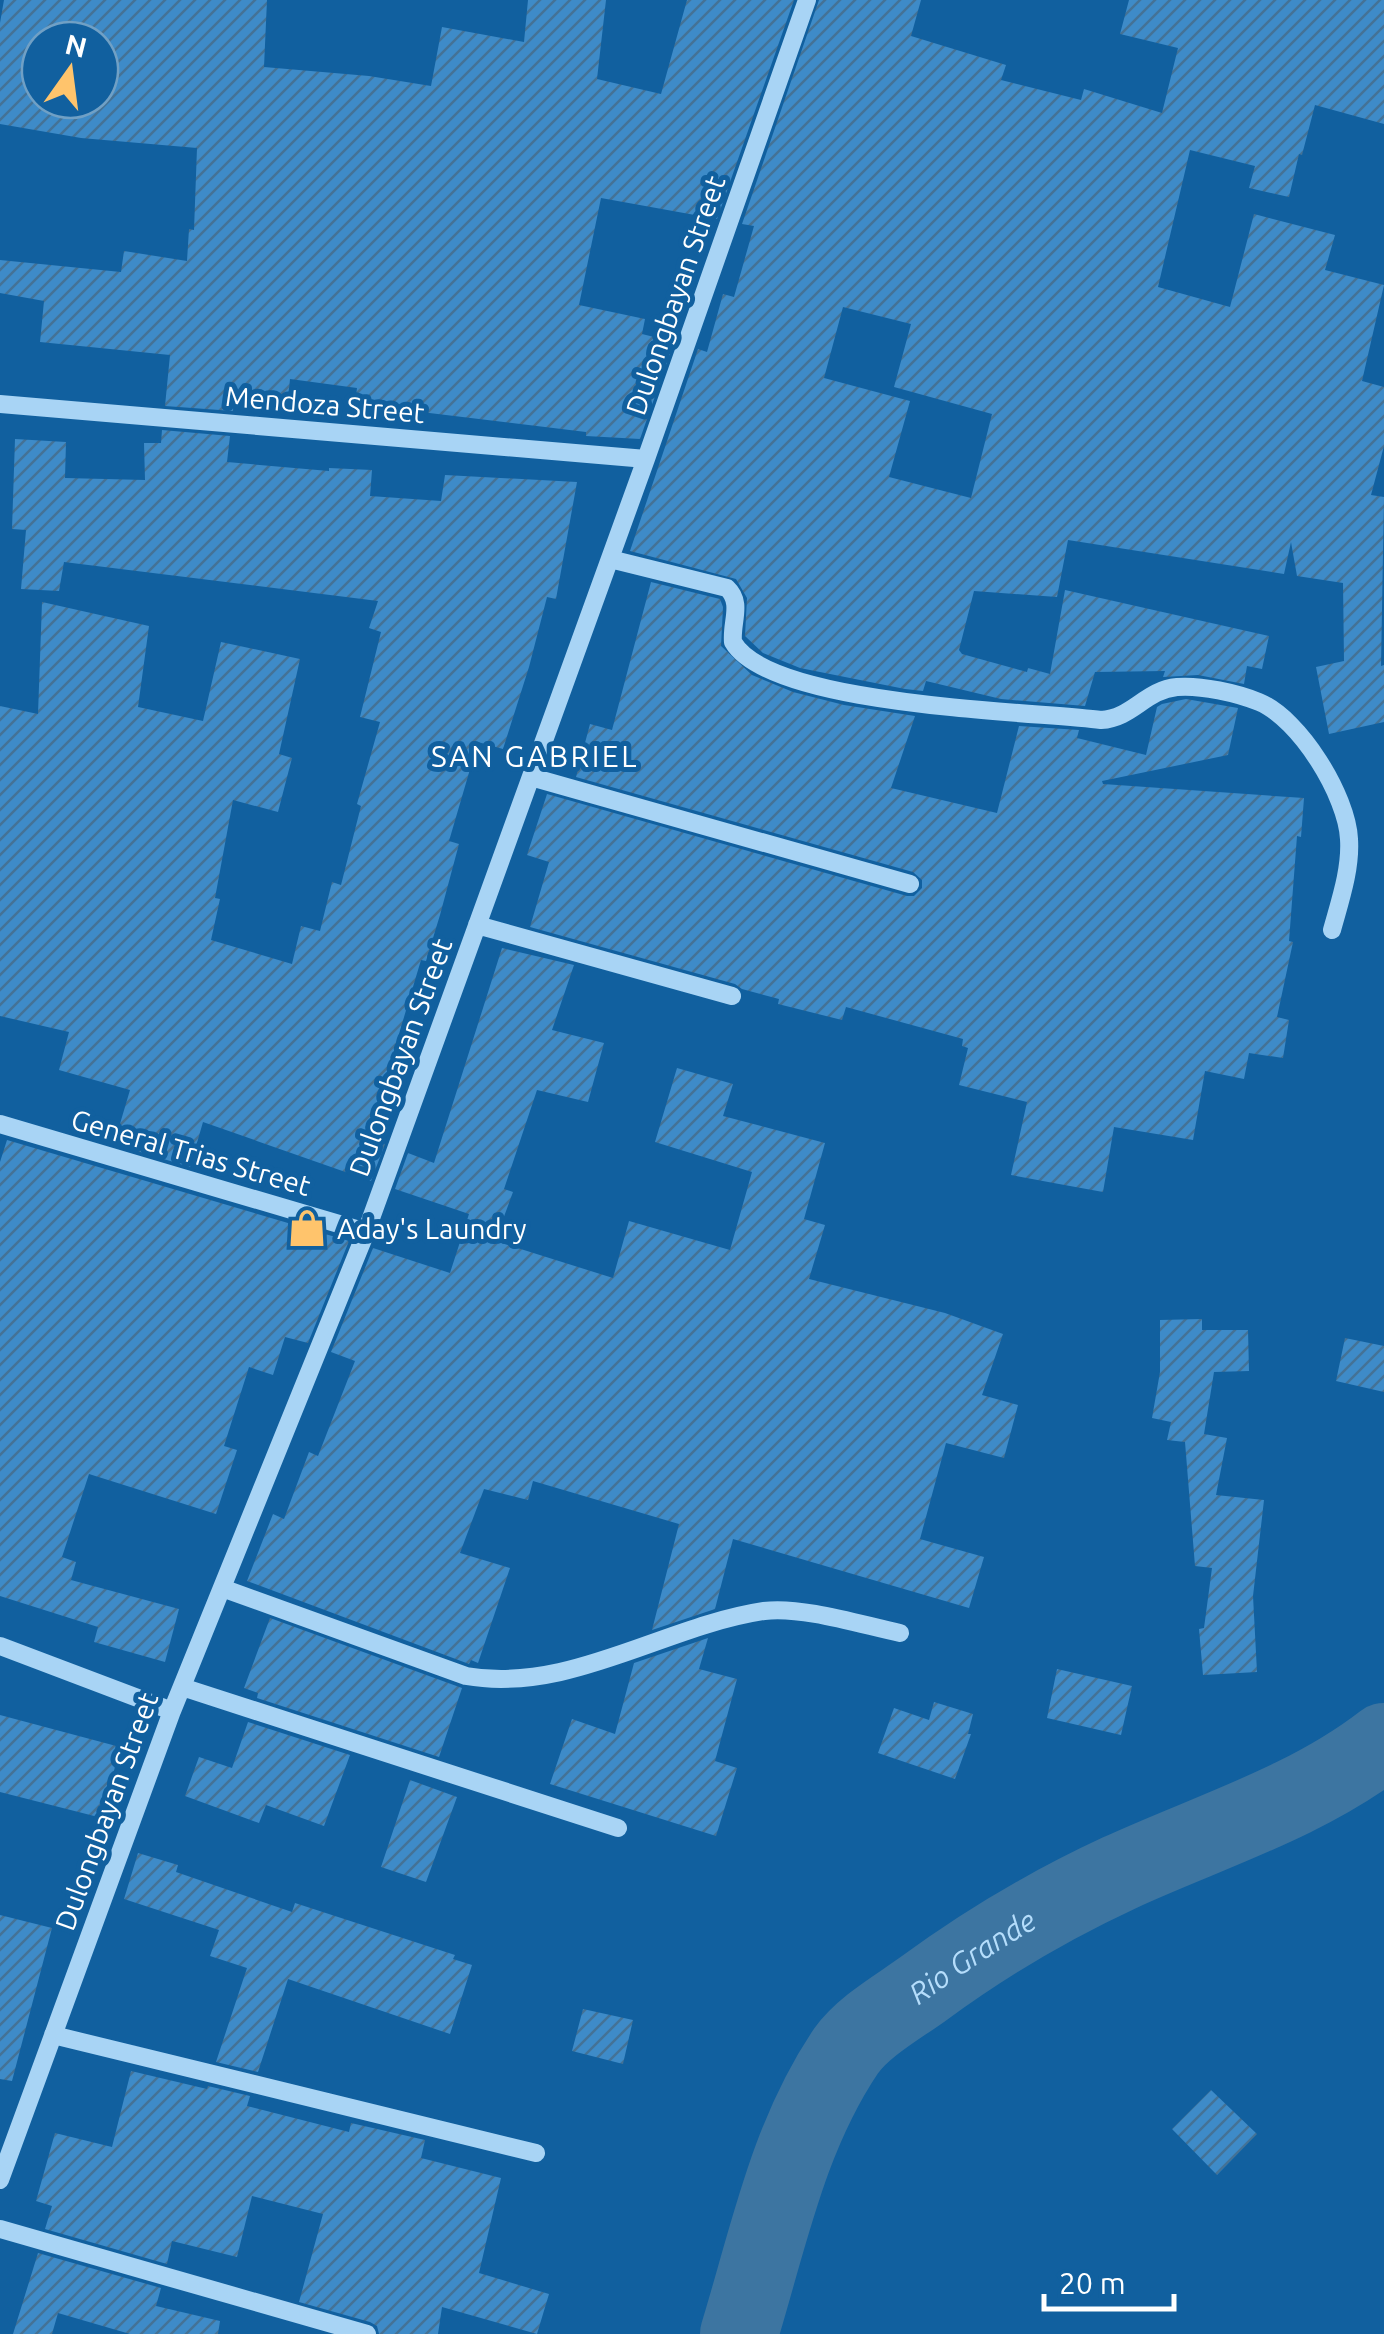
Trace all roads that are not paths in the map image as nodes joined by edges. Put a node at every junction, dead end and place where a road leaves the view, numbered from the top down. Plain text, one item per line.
1 (808, 0) edge
2 (0, 404) edge
3 (646, 459) junction
4 (610, 559) junction
5 (531, 777) junction
6 (910, 884) dead end
7 (478, 924) junction
8 (1332, 930) dead end
9 (732, 996) dead end
10 (0, 1124) edge
11 (366, 1232) junction
12 (222, 1588) junction
13 (900, 1632) dead end
14 (0, 1646) edge
15 (182, 1687) junction
16 (172, 1711) junction
17 (618, 1828) dead end
18 (53, 2035) junction
19 (536, 2153) dead end
20 (0, 2180) edge
21 (0, 2229) edge
22 (367, 2334) edge

1 - 3 street, Dulongbayan Street
2 - 3 street, Mendoza Street
3 - 4 street, Dulongbayan Street
4 - 5 street, Dulongbayan Street
4 - 8 street
5 - 6 street
5 - 7 street, Dulongbayan Street
7 - 9 street
7 - 11 street, Dulongbayan Street
10 - 11 street, General Trias Street
11 - 12 street, Dulongbayan Street
12 - 13 street
12 - 15 street, Dulongbayan Street
14 - 16 street
15 - 16 street, Dulongbayan Street
15 - 17 street
16 - 18 street, Dulongbayan Street
18 - 19 street
18 - 20 street, Dulongbayan Street
21 - 22 street

